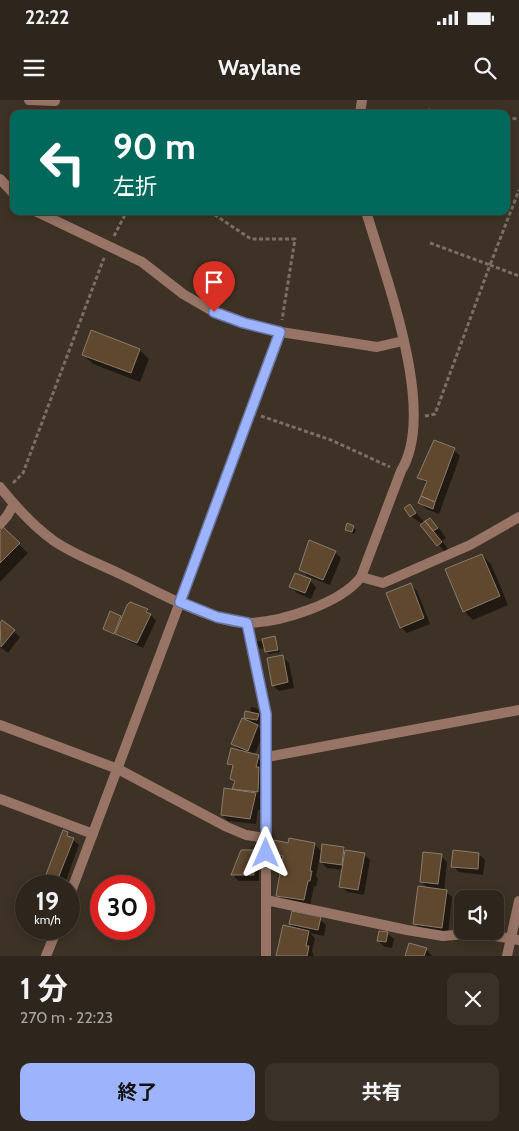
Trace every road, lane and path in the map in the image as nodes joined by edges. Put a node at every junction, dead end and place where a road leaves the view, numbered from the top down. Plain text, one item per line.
1 (29, 100) edge
2 (55, 101) edge
3 (0, 179) edge
4 (10, 190) edge
5 (519, 190) edge
6 (510, 213) edge
7 (45, 215) edge
8 (124, 215) edge
9 (214, 215) edge
10 (367, 215) edge
11 (509, 215) edge
12 (430, 243) dead end
13 (109, 245) junction
14 (490, 265) junction
15 (519, 276) edge
16 (280, 332) junction
17 (403, 341) junction
18 (251, 413) junction
19 (415, 417) junction
20 (401, 471) junction
21 (2, 490) edge
22 (14, 504) junction
23 (519, 517) edge
24 (0, 524) edge
25 (361, 578) junction
26 (180, 602) junction
27 (247, 623) junction
28 (519, 710) edge
29 (0, 725) edge
30 (267, 757) junction
31 (118, 768) junction
32 (0, 799) edge
33 (92, 834) junction
34 (266, 838) junction
35 (77, 875) edge
36 (266, 900) junction
37 (519, 901) edge
38 (515, 939) edge
39 (52, 940) edge
40 (46, 956) edge
41 (266, 956) edge
42 (508, 956) edge

1 - 2 street
3 - 4 street
5 - 6 path
7 - 13 street
8 - 13 path
9 - 16 path
10 - 17 street
11 - 14 path
12 - 14 path
13 - 16 street
13 - 21 path
14 - 15 path
14 - 19 path
16 - 17 street
16 - 18 street
17 - 19 street
18 - 20 path
18 - 26 street
19 - 20 street
20 - 25 street
21 - 22 street
22 - 24 street
22 - 26 street
23 - 25 street
25 - 27 street
26 - 27 street
26 - 31 street
27 - 30 street
28 - 30 street
29 - 31 street
30 - 34 street
31 - 33 street
31 - 34 street
32 - 33 street
33 - 35 street
34 - 36 street
36 - 38 street
36 - 41 street
37 - 38 street
38 - 42 street
39 - 40 street

